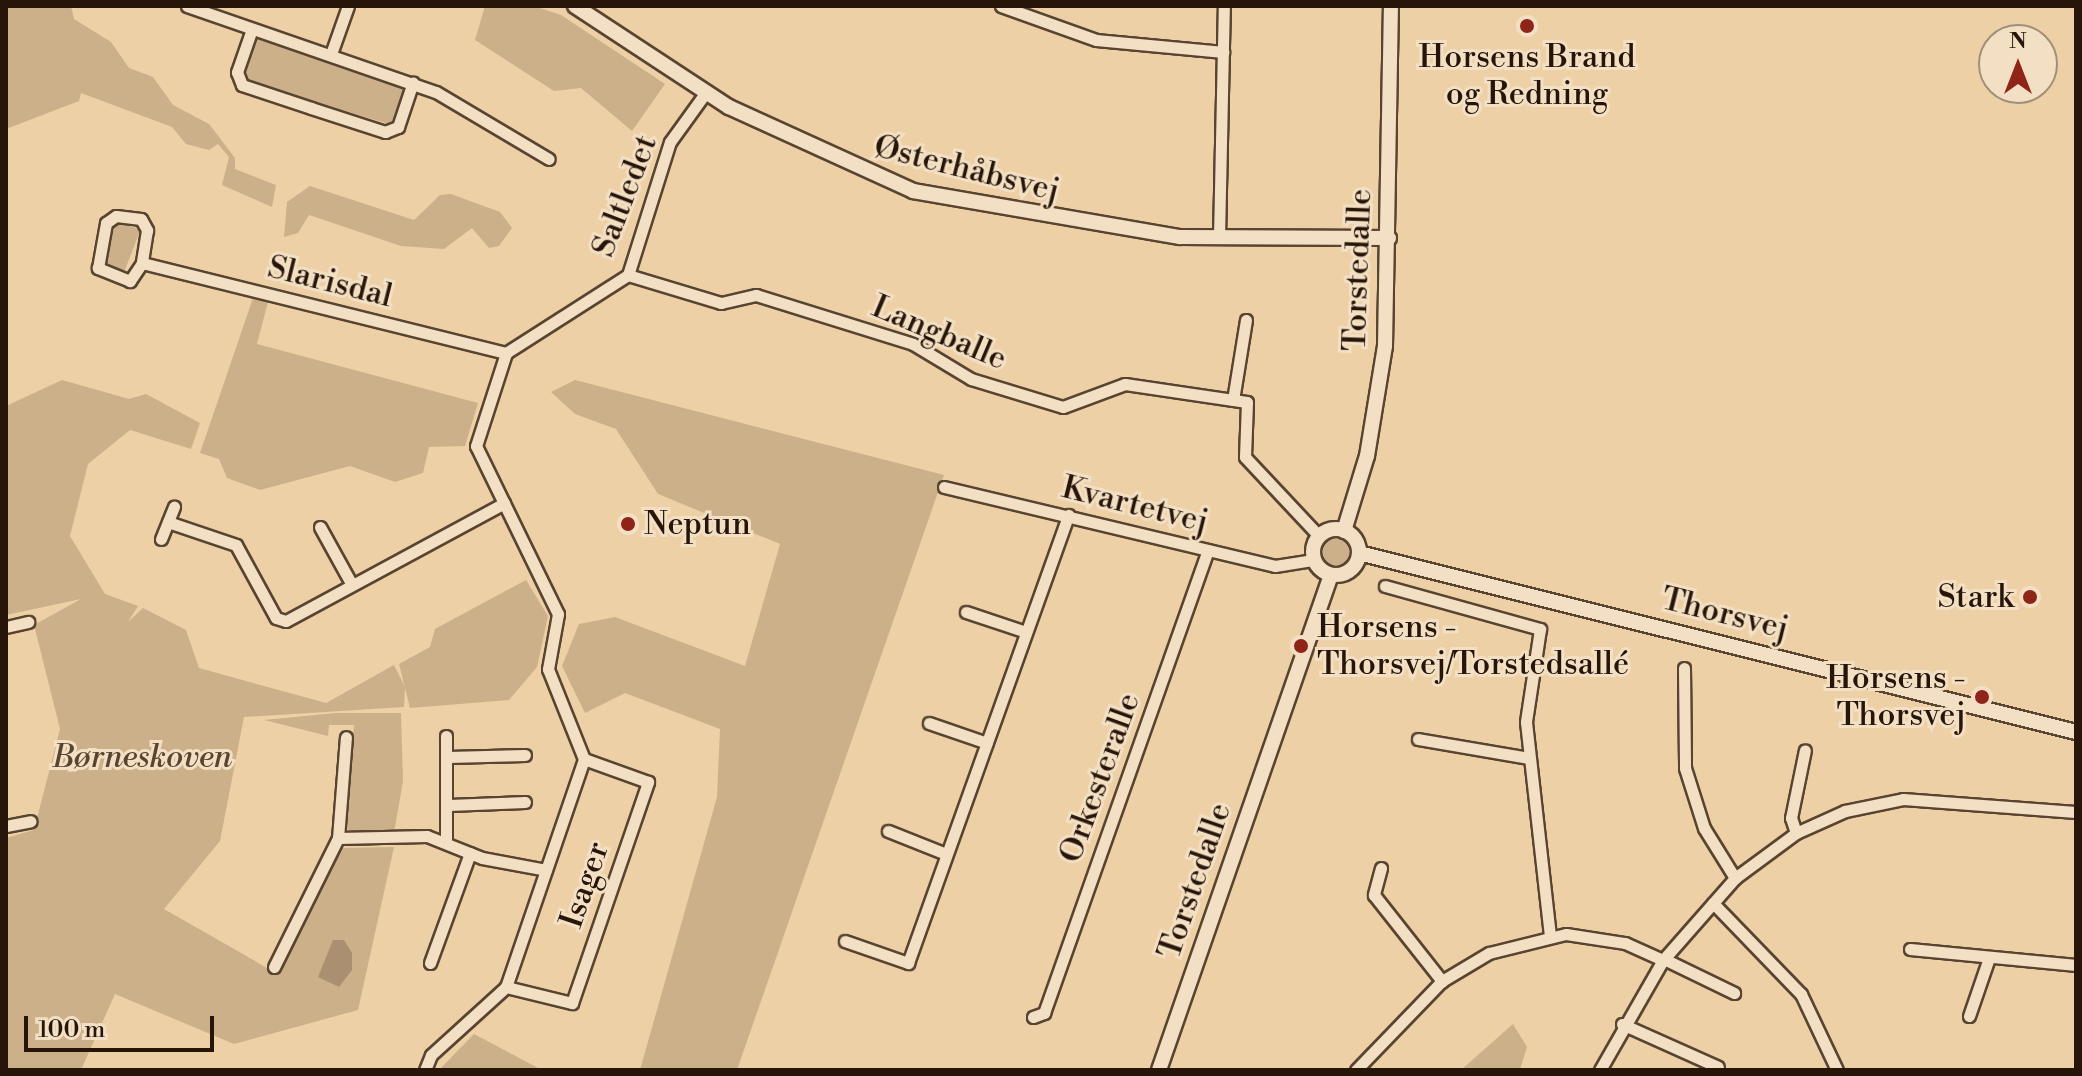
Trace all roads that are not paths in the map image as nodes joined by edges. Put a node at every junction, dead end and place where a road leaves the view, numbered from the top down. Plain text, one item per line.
1 (187, 6) edge
2 (348, 6) edge
3 (575, 6) edge
4 (1001, 6) edge
5 (1224, 6) edge
6 (1391, 6) edge
7 (252, 29) junction
8 (1223, 52) junction
9 (331, 54) junction
10 (413, 82) junction
11 (706, 92) junction
12 (549, 159) dead end
13 (1219, 238) junction
14 (1389, 238) junction
15 (142, 263) junction
16 (628, 275) junction
17 (1246, 320) dead end
18 (506, 353) junction
19 (1233, 400) junction
20 (944, 487) dead end
21 (504, 503) junction
22 (174, 506) dead end
23 (1068, 515) junction
24 (168, 522) junction
25 (320, 527) dead end
26 (1344, 531) junction
27 (1319, 536) junction
28 (161, 539) dead end
29 (1208, 550) junction
30 (1359, 553) junction
31 (1314, 560) junction
32 (1331, 575) junction
33 (352, 585) junction
34 (1385, 586) dead end
35 (966, 612) dead end
36 (28, 622) dead end
37 (6, 627) edge
38 (1026, 632) junction
39 (1684, 668) dead end
40 (929, 723) dead end
41 (2076, 732) edge
42 (446, 736) dead end
43 (346, 737) dead end
44 (1418, 739) dead end
45 (987, 743) junction
46 (1805, 750) dead end
47 (525, 755) dead end
48 (448, 757) junction
49 (1529, 758) junction
50 (584, 759) junction
51 (525, 802) dead end
52 (449, 805) junction
53 (2076, 812) edge
54 (31, 821) dead end
55 (6, 826) edge
56 (888, 831) dead end
57 (1796, 833) junction
58 (338, 838) junction
59 (446, 841) junction
60 (470, 853) junction
61 (946, 854) junction
62 (1381, 868) dead end
63 (546, 870) junction
64 (1735, 878) junction
65 (1713, 903) junction
66 (1550, 935) junction
67 (845, 941) dead end
68 (1910, 949) dead end
69 (1989, 958) junction
70 (1664, 959) junction
71 (430, 963) dead end
72 (2076, 965) edge
73 (274, 967) dead end
74 (1442, 981) junction
75 (506, 987) junction
76 (1734, 993) dead end
77 (1969, 1016) dead end
78 (1033, 1017) dead end
79 (1622, 1024) junction
80 (1718, 1067) dead end
81 (425, 1070) edge
82 (1159, 1070) edge
83 (1356, 1070) edge
84 (1600, 1070) edge
85 (1837, 1070) edge

1 - 7 street
2 - 9 street
3 - 11 street, Østerhåbsvej
4 - 8 street
5 - 8 street
6 - 14 street, Torstedalle
7 - 9 street
7 - 10 street
8 - 13 street
9 - 10 street
10 - 12 street
11 - 13 street, Østerhåbsvej
11 - 16 street, Saltledet
13 - 14 street, Østerhåbsvej
14 - 26 street, Torstedalle
15 - 15 street
15 - 18 street, Slarisdal
16 - 18 street, Saltledet
16 - 19 street, Langballe
17 - 19 street
18 - 21 street
19 - 27 street
20 - 23 street, Kvartetvej
21 - 33 street
21 - 50 street
22 - 24 street
23 - 29 street, Kvartetvej
23 - 38 street
24 - 28 street
24 - 33 street
25 - 33 street
26 - 27 street
26 - 30 street
27 - 31 street
29 - 31 street, Kvartetvej
29 - 78 street, Orkesteralle
30 - 32 street
30 - 41 street, Thorsvej
31 - 32 street
32 - 82 street, Torstedalle
34 - 49 street
35 - 38 street
36 - 37 street
38 - 45 street
39 - 64 street
40 - 45 street
42 - 48 street
43 - 58 street
44 - 49 street
45 - 61 street
46 - 57 street
47 - 48 street
48 - 52 street
49 - 66 street
50 - 63 street
50 - 75 street, Isager
51 - 52 street
52 - 59 street
53 - 57 street
54 - 55 street
56 - 61 street
57 - 64 street
58 - 59 street
58 - 73 street
59 - 60 street
60 - 63 street
60 - 71 street
61 - 67 street
62 - 74 street
63 - 75 street
64 - 65 street
65 - 70 street
65 - 85 street
66 - 70 street
66 - 74 street
68 - 69 street
69 - 72 street
69 - 77 street
70 - 76 street
70 - 79 street
74 - 83 street
75 - 81 street
79 - 80 street
79 - 84 street

